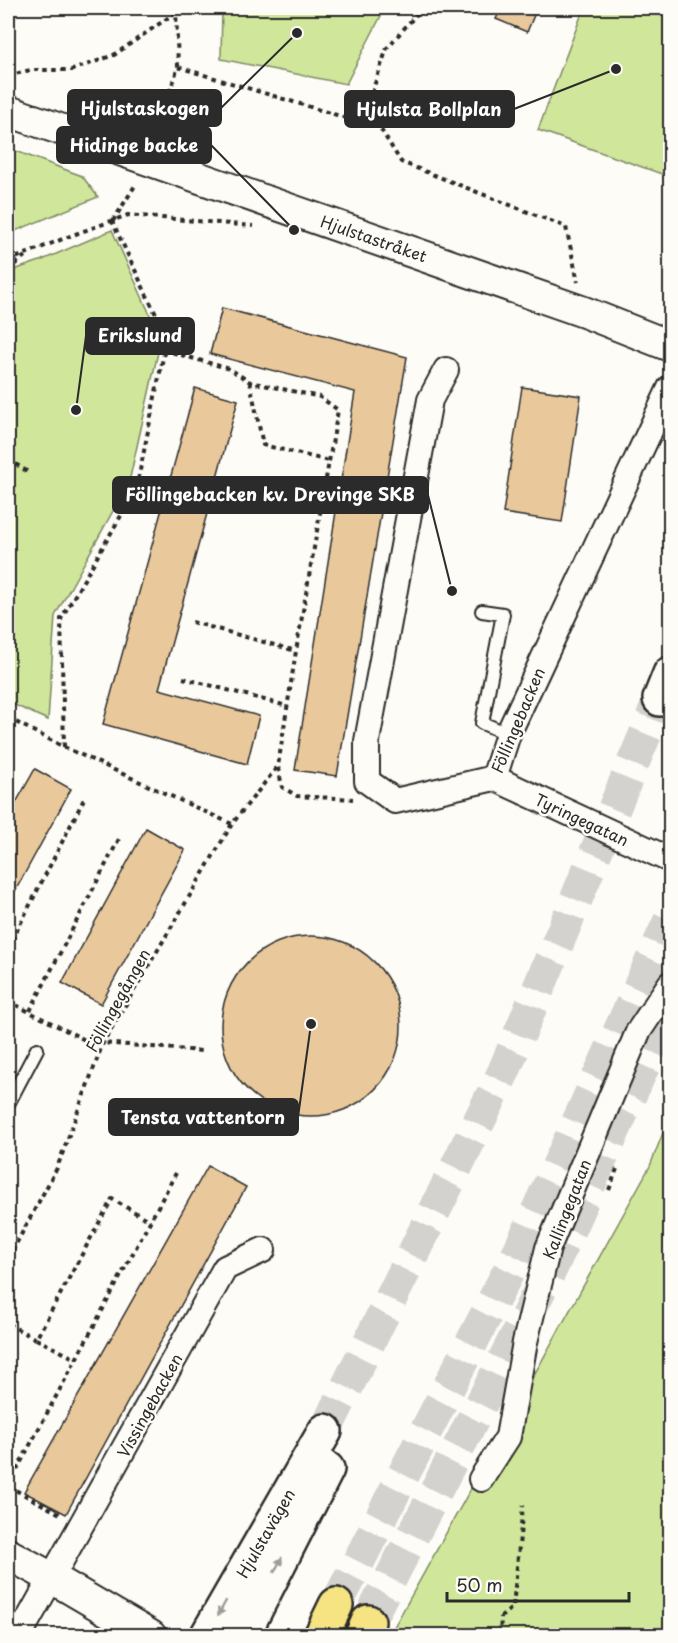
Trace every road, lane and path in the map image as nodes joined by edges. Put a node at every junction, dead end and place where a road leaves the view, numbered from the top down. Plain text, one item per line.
1 (176, 8) edge
2 (422, 8) edge
3 (175, 13) junction
4 (178, 67) junction
5 (8, 76) edge
6 (8, 111) edge
7 (375, 120) junction
8 (153, 141) dead end
9 (136, 184) dead end
10 (112, 221) junction
11 (258, 227) dead end
12 (30, 252) junction
13 (8, 261) edge
14 (8, 270) edge
15 (584, 312) junction
16 (670, 346) edge
17 (164, 350) junction
18 (446, 370) dead end
19 (250, 382) junction
20 (670, 388) edge
21 (8, 459) edge
22 (329, 462) junction
23 (28, 472) dead end
24 (482, 611) dead end
25 (192, 622) dead end
26 (296, 651) junction
27 (183, 678) dead end
28 (287, 706) junction
29 (8, 718) edge
30 (508, 734) junction
31 (64, 747) junction
32 (279, 766) junction
33 (494, 778) junction
34 (84, 799) dead end
35 (395, 801) junction
36 (232, 824) junction
37 (119, 839) dead end
38 (670, 860) edge
39 (8, 948) edge
40 (670, 984) edge
41 (8, 1001) edge
42 (30, 1012) junction
43 (103, 1043) junction
44 (37, 1048) dead end
45 (201, 1052) dead end
46 (8, 1104) edge
47 (618, 1166) dead end
48 (176, 1173) dead end
49 (609, 1190) dead end
50 (150, 1221) junction
51 (263, 1250) dead end
52 (8, 1259) edge
53 (8, 1324) edge
54 (36, 1339) junction
55 (76, 1359) junction
56 (481, 1479) dead end
57 (8, 1486) edge
58 (523, 1505) dead end
59 (81, 1525) junction
60 (8, 1554) edge
61 (52, 1578) junction
62 (336, 1605) tunnel mouth
63 (19, 1635) edge
64 (151, 1635) edge
65 (207, 1635) edge
66 (242, 1635) edge
67 (321, 1635) edge
68 (500, 1635) edge

1 - 3 path
2 - 7 path
3 - 4 path
3 - 5 path
4 - 7 path
4 - 8 path
6 - 15 street, Hjulstastråket
7 - 15 path
9 - 10 path
10 - 11 path
10 - 12 path
10 - 17 path
12 - 13 path
12 - 14 path
15 - 16 street, Hjulstastråket
17 - 19 path
17 - 31 path
18 - 35 street
19 - 22 path
19 - 22 path
20 - 30 street, Föllingebacken
21 - 23 path
22 - 26 path
24 - 30 lane
25 - 26 path
26 - 28 path
27 - 28 path
28 - 32 path
29 - 31 path
30 - 33 street, Föllingebacken
31 - 36 path
32 - 35 path
32 - 36 path, Föllingegången
33 - 35 street, Föllingebacken
33 - 38 street, Tyringegatan
34 - 39 path
36 - 43 path, Föllingegången
37 - 42 path
40 - 56 street, Kallingegatan
41 - 42 path
42 - 43 path
43 - 45 path
43 - 52 path, Föllingegången
44 - 46 lane
47 - 49 path
48 - 50 path
50 - 54 path
50 - 55 path
51 - 59 street, Vissingebacken
53 - 54 path
54 - 55 path
55 - 57 path
57 - 59 path
58 - 68 path
59 - 61 street, Vissingebacken
60 - 61 street
61 - 63 street, Vissingebacken
61 - 64 street
62 - 67 highway
66 -> 65 main road, Hjulstavägen

